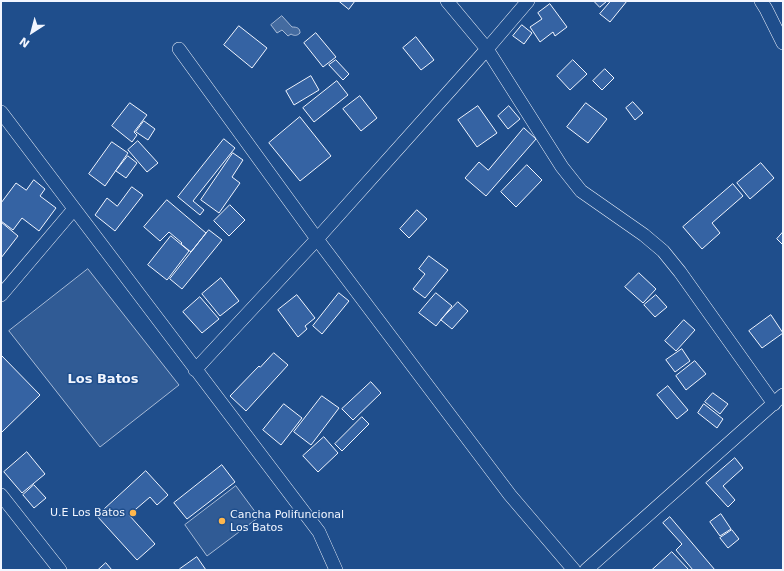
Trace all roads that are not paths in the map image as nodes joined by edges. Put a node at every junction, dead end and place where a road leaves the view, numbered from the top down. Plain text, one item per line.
1 (447, 1) edge
2 (528, 1) edge
3 (761, 1) edge
4 (783, 43) edge
5 (178, 49) dead end
6 (488, 50) junction
7 (1, 112) edge
8 (74, 209) junction
9 (317, 239) junction
10 (1, 295) edge
11 (195, 370) junction
12 (778, 400) edge
13 (1, 495) edge
14 (60, 570) edge
15 (336, 570) edge
16 (574, 570) edge
17 (586, 570) edge

1 - 6 street
2 - 6 street
3 - 4 street
5 - 9 street
6 - 9 street
6 - 12 street
7 - 8 street
8 - 10 street
8 - 11 street
9 - 11 street
9 - 16 street
11 - 15 street
12 - 17 street
13 - 14 street

